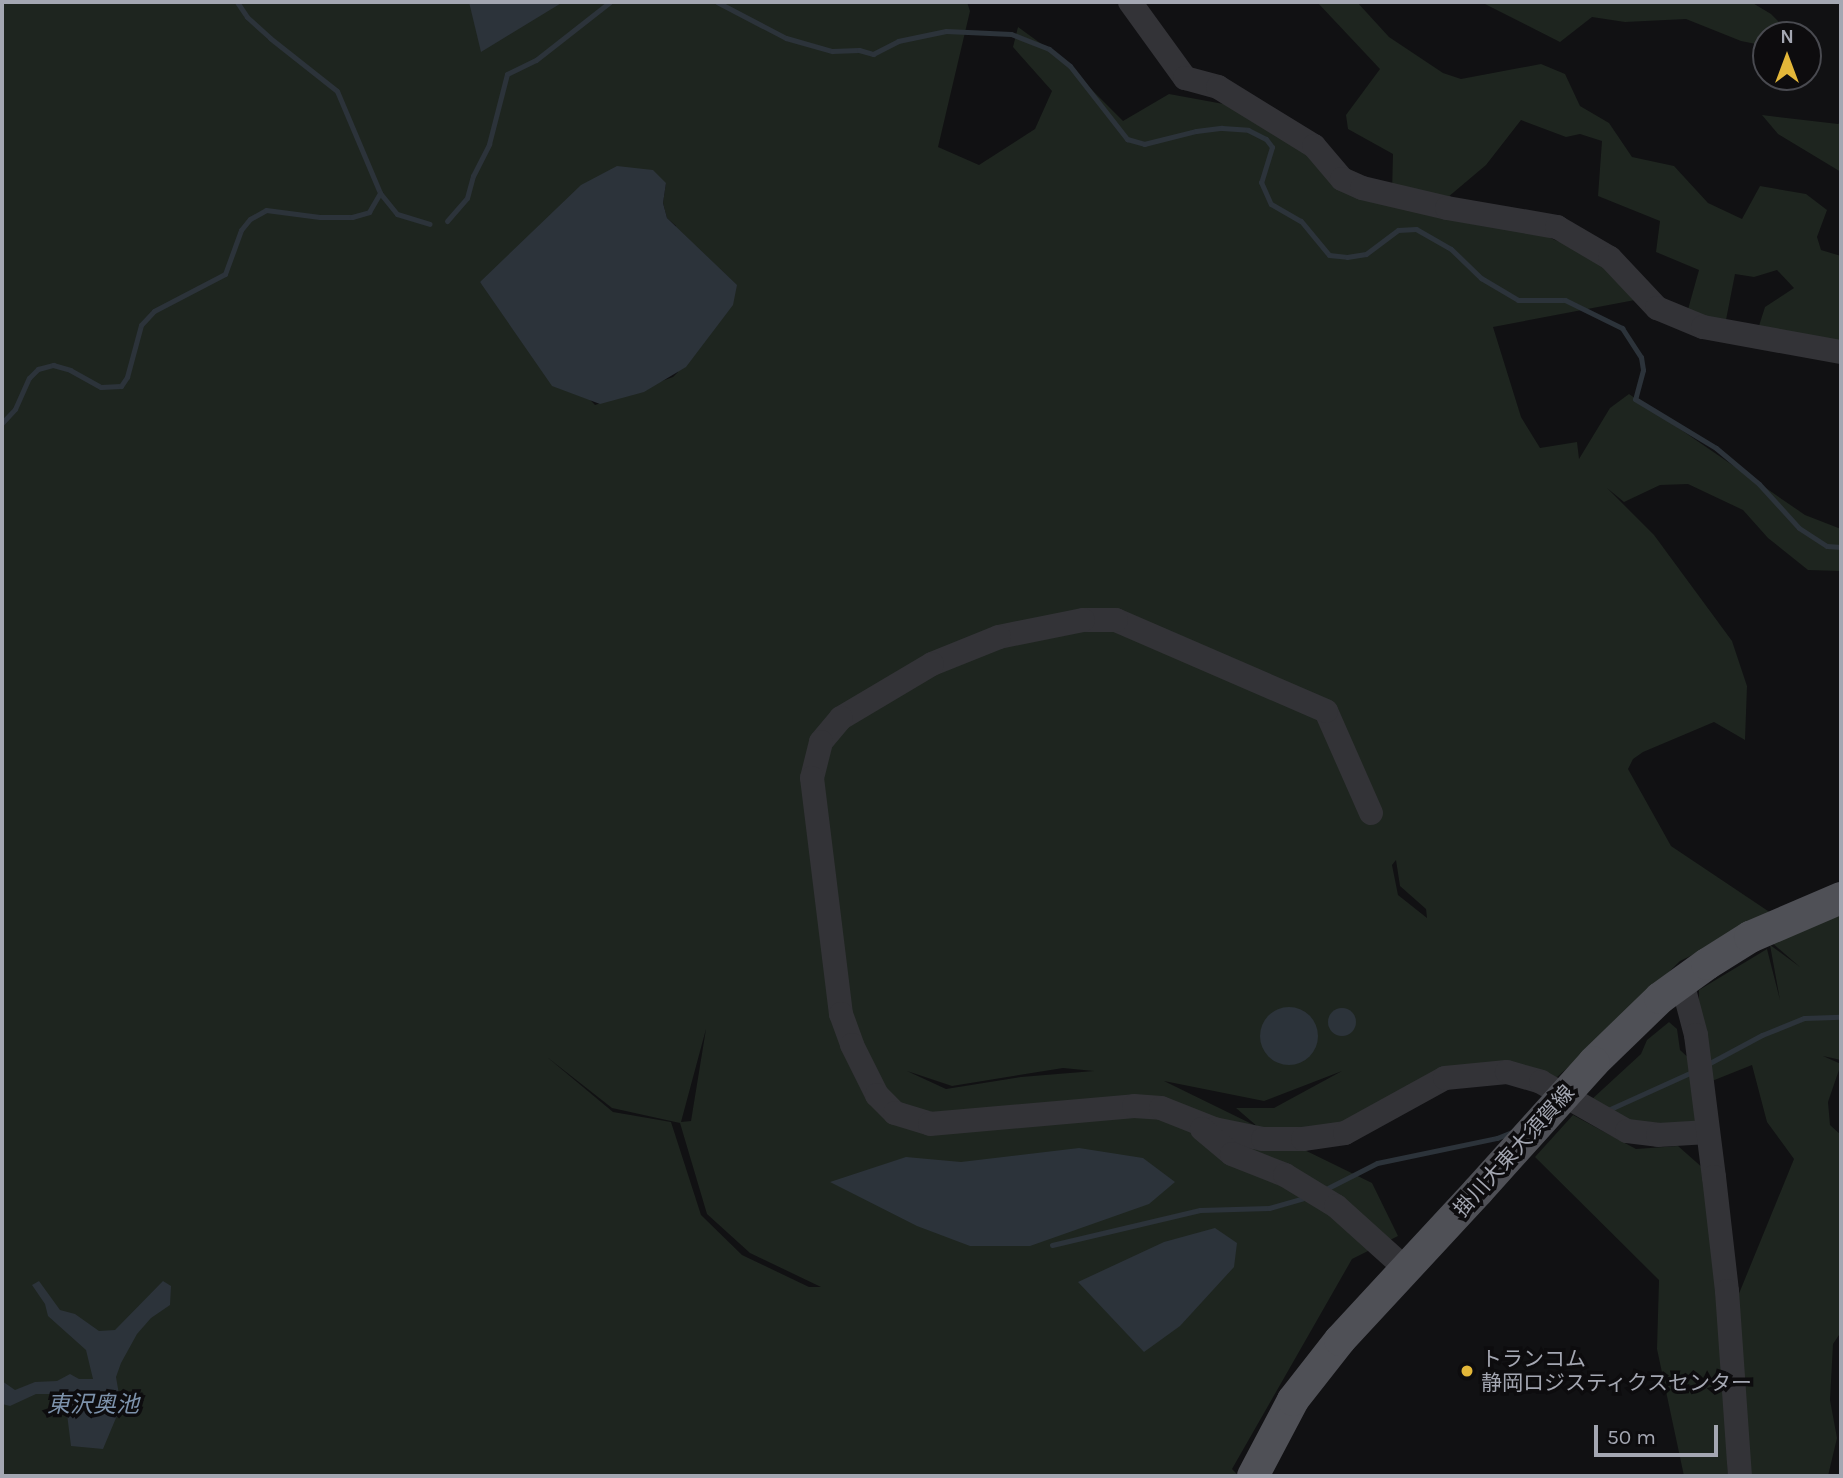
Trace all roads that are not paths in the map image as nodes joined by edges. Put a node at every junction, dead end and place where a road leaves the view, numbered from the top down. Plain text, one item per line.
1 (1130, 2) edge
2 (1841, 352) edge
3 (1371, 813) dead end
4 (1841, 898) edge
5 (1682, 982) junction
6 (1191, 1120) junction
7 (1708, 1132) junction
8 (1406, 1269) junction
9 (1253, 1476) edge
10 (1740, 1476) edge

1 - 2 street
3 - 6 street
4 - 5 main road, 掛川大東大須賀線
5 - 7 street
5 - 8 main road, 掛川大東大須賀線, bridge
6 - 7 street
6 - 8 street
7 - 10 street
8 - 9 main road, 掛川大東大須賀線

